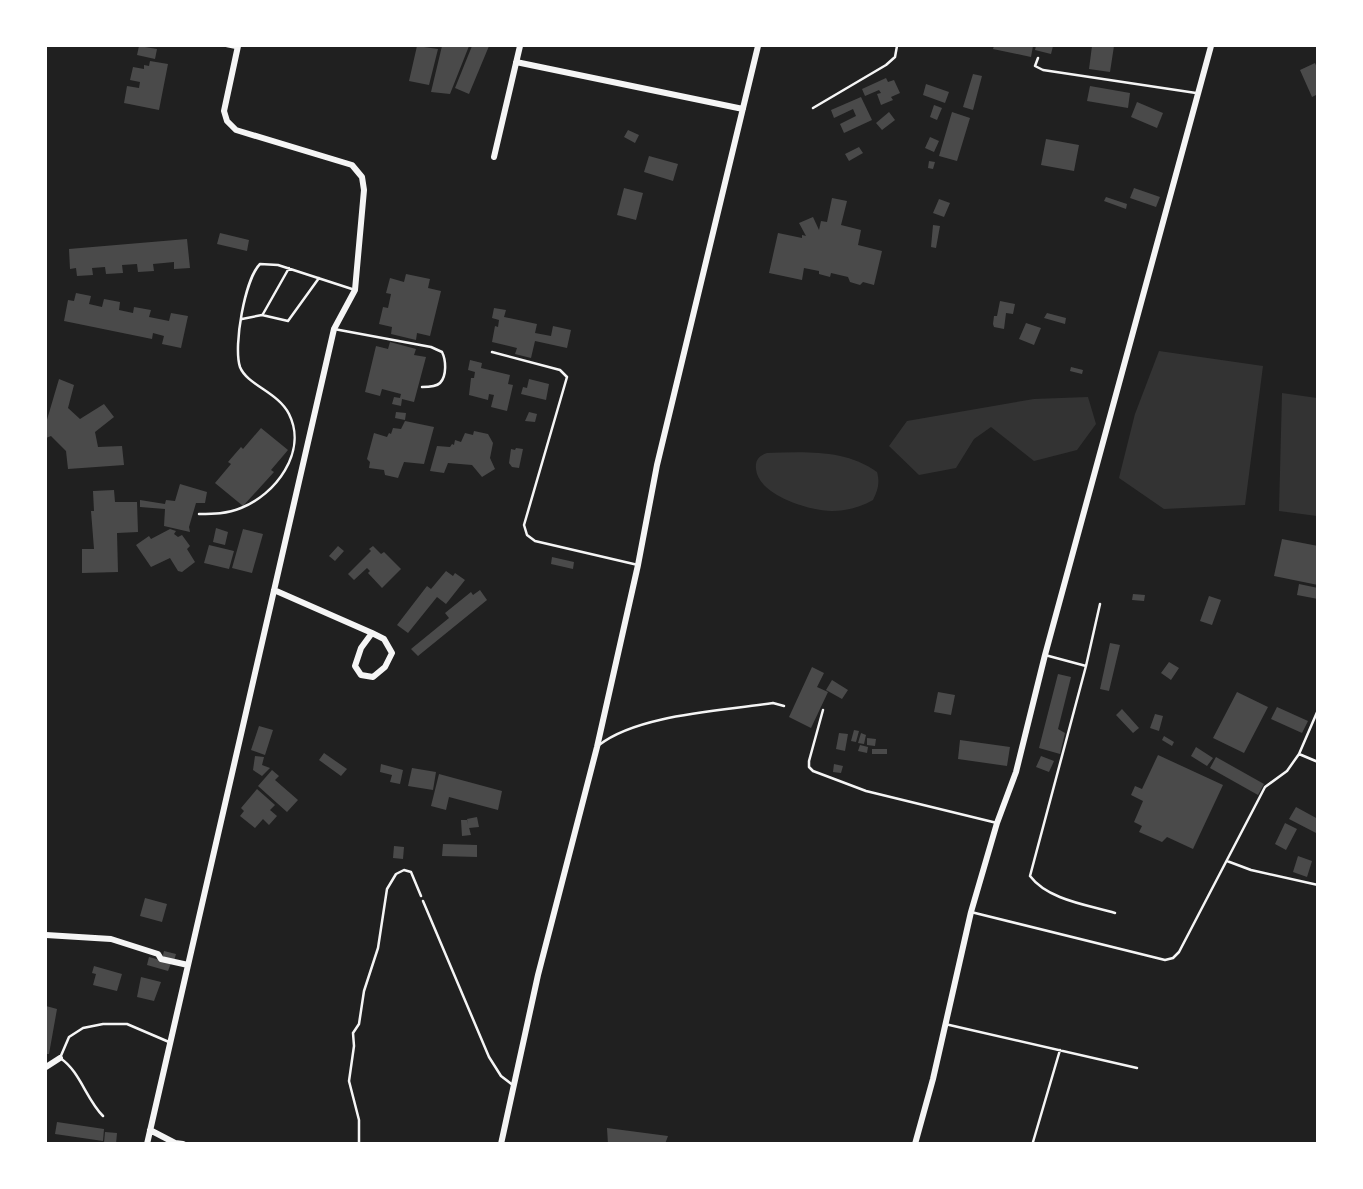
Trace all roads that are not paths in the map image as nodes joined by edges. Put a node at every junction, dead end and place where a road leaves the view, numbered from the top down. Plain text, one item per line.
1 (227, 46) edge
2 (520, 46) edge
3 (758, 46) edge
4 (897, 46) edge
5 (1211, 46) edge
6 (238, 47) edge
7 (1038, 58) dead end
8 (516, 62) junction
9 (1200, 94) junction
10 (813, 108) dead end
11 (743, 109) junction
12 (494, 157) dead end
13 (289, 268) junction
14 (319, 278) junction
15 (355, 290) junction
16 (262, 315) junction
17 (242, 319) junction
18 (334, 329) junction
19 (492, 352) dead end
20 (422, 387) dead end
21 (199, 514) dead end
22 (638, 565) junction
23 (274, 590) junction
24 (1100, 604) dead end
25 (372, 633) junction
26 (1045, 655) junction
27 (1086, 666) junction
28 (784, 706) dead end
29 (823, 710) dead end
30 (1318, 710) edge
31 (597, 747) junction
32 (1299, 754) junction
33 (1318, 762) edge
34 (997, 823) junction
35 (1227, 861) junction
36 (1318, 885) edge
37 (423, 901) road end
38 (971, 912) junction
39 (1115, 913) dead end
40 (46, 935) edge
41 (188, 965) junction
42 (946, 1024) junction
43 (170, 1043) junction
44 (1060, 1050) junction
45 (60, 1058) junction
46 (46, 1067) edge
47 (1137, 1068) dead end
48 (514, 1086) junction
49 (103, 1116) dead end
50 (150, 1130) junction
51 (1033, 1142) edge
52 (147, 1143) edge
53 (183, 1143) edge
54 (501, 1143) edge
55 (915, 1143) edge

1 - 6 lane
2 - 8 street
3 - 11 street
4 - 10 lane
5 - 9 street
6 - 15 street
7 - 9 lane
8 - 11 street
8 - 12 street
9 - 26 street
11 - 22 street
13 - 14 lane
13 - 16 lane
13 - 17 lane
14 - 15 lane
14 - 16 lane
15 - 18 street
16 - 17 lane
17 - 21 lane
18 - 20 lane
18 - 23 street
19 - 22 lane
22 - 31 street
23 - 25 street
23 - 41 street
24 - 27 lane
25 - 25 street
26 - 27 lane
26 - 34 street
27 - 39 lane
28 - 31 lane
29 - 34 lane
30 - 32 lane
31 - 48 street
32 - 33 lane
32 - 35 lane
34 - 38 street
35 - 36 lane
35 - 38 lane
37 - 48 lane
38 - 42 street
40 - 41 street
41 - 43 street
42 - 44 lane
42 - 55 street
43 - 45 lane
43 - 50 street
44 - 47 lane
44 - 51 lane
45 - 46 street
45 - 49 lane
48 - 54 street
50 - 52 street
50 - 53 street

